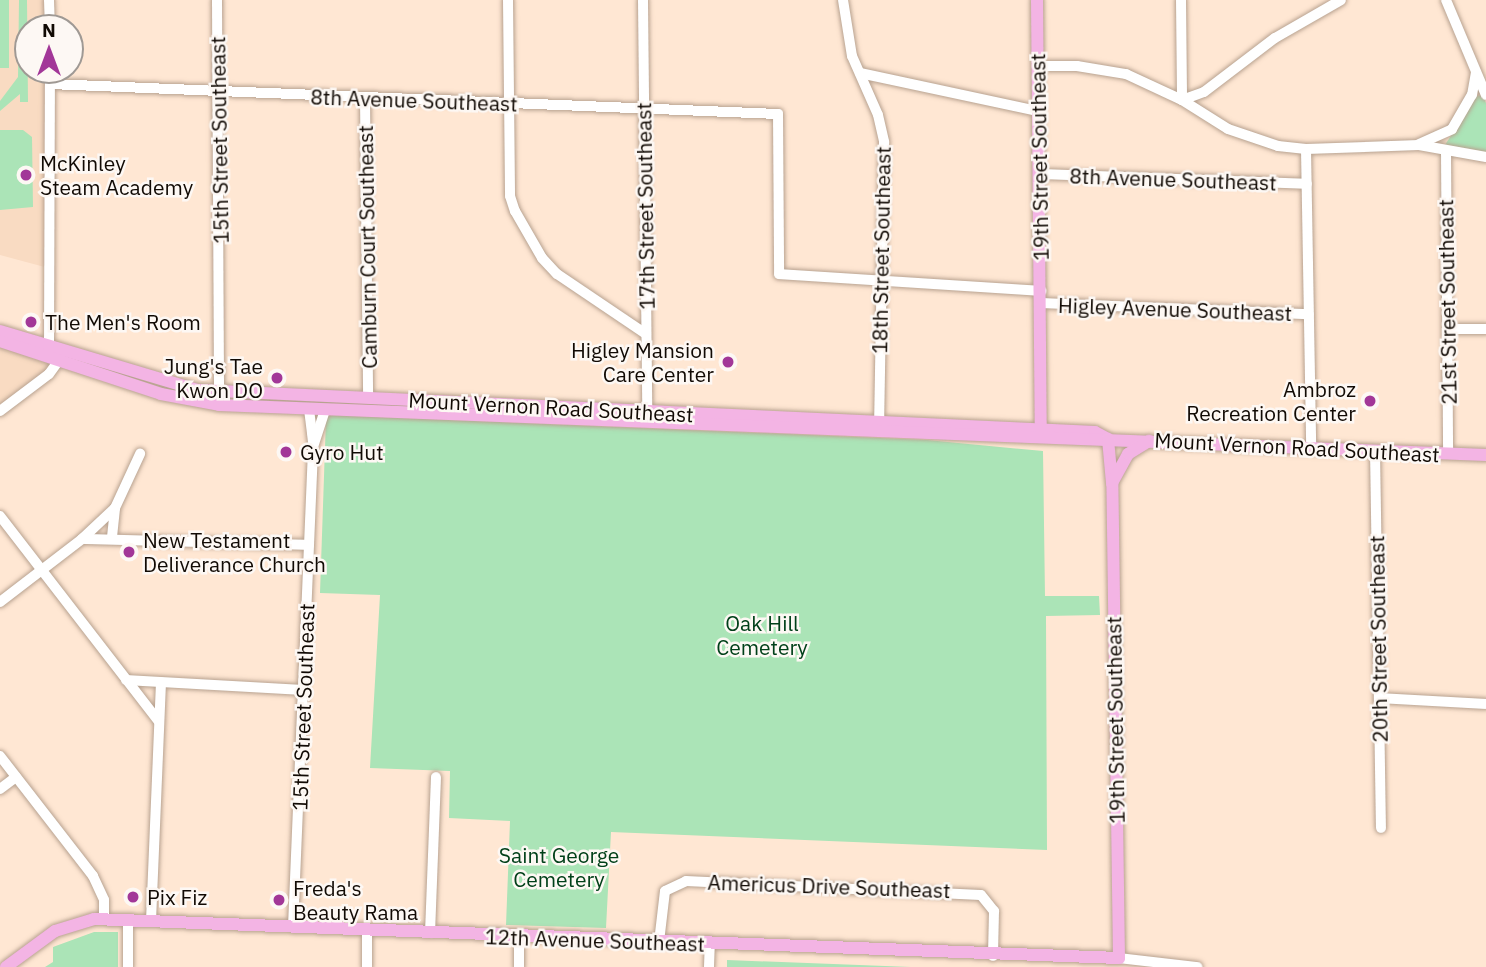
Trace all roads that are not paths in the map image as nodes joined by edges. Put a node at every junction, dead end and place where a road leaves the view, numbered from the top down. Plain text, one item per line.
1 (217, 0) edge
2 (508, 0) edge
3 (643, 0) edge
4 (843, 0) edge
5 (1037, 0) edge
6 (1181, 0) edge
7 (1340, 0) edge
8 (1447, 0) edge
9 (1039, 66) junction
10 (1476, 72) junction
11 (860, 73) junction
12 (50, 84) joint
13 (218, 92) junction
14 (1486, 94) edge
15 (365, 97) junction
16 (1182, 100) junction
17 (509, 104) junction
18 (644, 109) junction
19 (1038, 111) junction
20 (1419, 145) junction
21 (1306, 149) junction
22 (1446, 151) junction
23 (1486, 157) edge
24 (1040, 174) junction
25 (1307, 184) junction
26 (779, 274) joint
27 (882, 281) junction
28 (1041, 297) junction
29 (1309, 314) junction
30 (1448, 329) junction
31 (1486, 329) edge
32 (0, 331) edge
33 (646, 334) junction
34 (0, 341) edge
35 (50, 346) junction
36 (60, 359) junction
37 (219, 391) junction
38 (368, 396) junction
39 (403, 398) junction
40 (219, 405) junction
41 (309, 409) junction
42 (325, 410) junction
43 (0, 411) edge
44 (647, 412) junction
45 (878, 423) junction
46 (1041, 435) junction
47 (1108, 439) junction
48 (1149, 441) junction
49 (313, 444) junction
50 (1311, 447) junction
51 (1375, 450) junction
52 (140, 454) dead end
53 (1448, 454) junction
54 (1486, 455) edge
55 (1112, 483) junction
56 (115, 508) junction
57 (0, 516) edge
58 (112, 537) junction
59 (82, 539) junction
60 (309, 545) junction
61 (41, 569) junction
62 (0, 602) edge
63 (126, 680) junction
64 (161, 682) junction
65 (303, 690) junction
66 (1379, 698) junction
67 (1486, 704) edge
68 (159, 722) junction
69 (0, 756) edge
70 (16, 777) junction
71 (436, 777) dead end
72 (0, 789) edge
73 (1381, 828) dead end
74 (104, 919) junction
75 (128, 920) junction
76 (151, 921) junction
77 (293, 927) junction
78 (367, 930) junction
79 (430, 933) junction
80 (519, 937) junction
81 (659, 942) junction
82 (710, 944) junction
83 (993, 956) junction
84 (1119, 958) junction
85 (6, 967) edge
86 (128, 967) edge
87 (367, 967) edge
88 (519, 967) edge
89 (709, 967) edge
90 (1197, 967) edge

1 - 13 street, 15th Street Southeast
2 - 17 street
3 - 18 street, 17th Street Southeast
4 - 11 street, 18th Street Southeast
5 - 9 main road, 19th Street Southeast
6 - 16 street
7 - 16 street
8 - 10 street
9 - 16 street
9 - 19 main road, 19th Street Southeast
10 - 14 street
10 - 20 street
11 - 19 street
11 - 27 street, 18th Street Southeast
12 - 13 street, 8th Avenue Southeast
12 - 35 street
13 - 15 street, 8th Avenue Southeast
13 - 37 street, 15th Street Southeast
15 - 17 street, 8th Avenue Southeast
15 - 38 street, Camburn Court Southeast
16 - 21 street
17 - 18 street, 8th Avenue Southeast
17 - 33 street
18 - 26 street, 8th Avenue Southeast
18 - 33 street, 17th Street Southeast
19 - 24 main road, 19th Street Southeast
20 - 21 street
20 - 22 street
21 - 25 street
22 - 23 street
22 - 30 street, 21st Street Southeast
24 - 25 street, 8th Avenue Southeast
24 - 28 main road, 19th Street Southeast
25 - 29 street
26 - 27 street, Higley Avenue Southeast
27 - 28 street, Higley Avenue Southeast
27 - 45 street, 18th Street Southeast
28 - 29 street, Higley Avenue Southeast
28 - 46 main road, 19th Street Southeast
29 - 50 street
30 - 31 street
30 - 53 street, 21st Street Southeast
32 - 35 main road, Mount Vernon Road Southeast
33 - 44 street, 17th Street Southeast
34 - 36 main road, Mount Vernon Road Southeast
35 - 37 main road, Mount Vernon Road Southeast
36 - 40 main road, Mount Vernon Road Southeast
36 - 43 street
37 - 38 main road, Mount Vernon Road Southeast
37 - 40 street, 15th Street Southeast
38 - 39 main road, Mount Vernon Road Southeast
39 - 41 main road
39 - 44 main road, Mount Vernon Road Southeast
40 - 41 main road, Mount Vernon Road Southeast
41 - 42 main road, Mount Vernon Road Southeast
41 - 49 street, 15th Street Southeast
42 - 46 main road, Mount Vernon Road Southeast
42 - 49 street, 15th Street Southeast
44 - 45 main road, Mount Vernon Road Southeast
45 - 46 main road, Mount Vernon Road Southeast
46 - 47 main road, Mount Vernon Road Southeast
47 - 48 main road, Mount Vernon Road Southeast
47 - 55 main road, 19th Street Southeast
48 - 50 main road, Mount Vernon Road Southeast
48 - 55 main road
49 - 60 street, 15th Street Southeast
50 - 51 main road, Mount Vernon Road Southeast
51 - 53 main road, Mount Vernon Road Southeast
51 - 66 street, 20th Street Southeast
52 - 56 street
53 - 54 main road, Mount Vernon Road Southeast
55 - 84 main road, 19th Street Southeast
56 - 58 street
56 - 59 street
57 - 61 street
58 - 59 street
58 - 60 street
59 - 61 street
60 - 65 street, 15th Street Southeast
61 - 62 street
61 - 63 street
63 - 64 street
63 - 68 street
64 - 65 street
64 - 68 street
65 - 77 street, 15th Street Southeast
66 - 67 street
66 - 73 street, 20th Street Southeast
68 - 76 street
69 - 70 street
70 - 72 street
70 - 74 street
71 - 79 street
74 - 75 main road, 12th Avenue Southeast
74 - 85 main road, 12th Avenue Southeast
75 - 76 main road, 12th Avenue Southeast
75 - 86 street
76 - 77 main road, 12th Avenue Southeast
77 - 78 main road, 12th Avenue Southeast
78 - 79 main road, 12th Avenue Southeast
78 - 87 street
79 - 80 main road, 12th Avenue Southeast
80 - 81 main road, 12th Avenue Southeast
80 - 88 street
81 - 82 main road, 12th Avenue Southeast
81 - 83 street, Americus Drive Southeast
82 - 83 main road, 12th Avenue Southeast
82 - 89 street
83 - 84 main road, 12th Avenue Southeast
84 - 90 street, 12th Avenue Southeast

